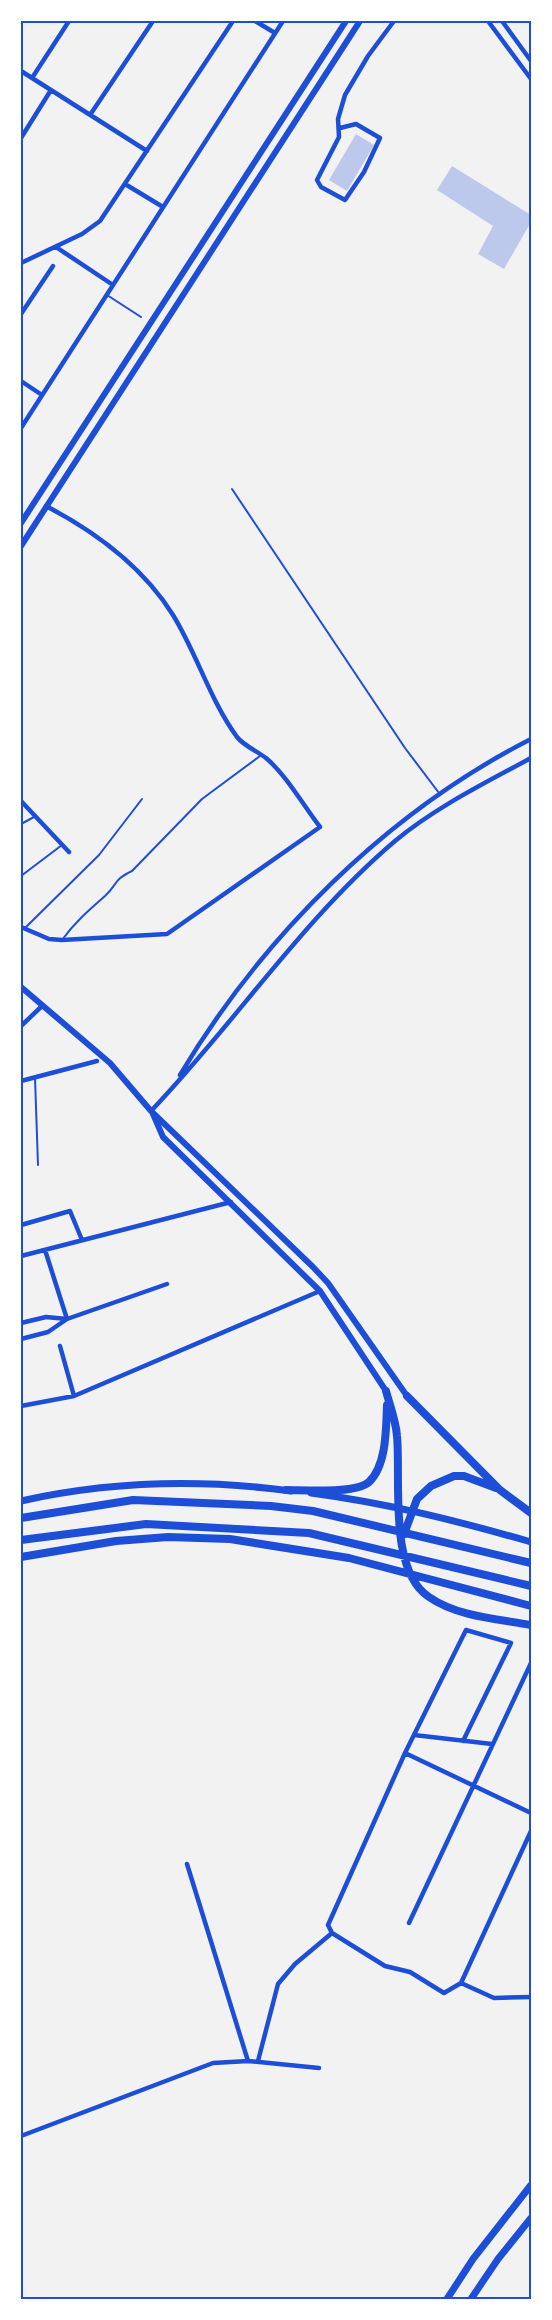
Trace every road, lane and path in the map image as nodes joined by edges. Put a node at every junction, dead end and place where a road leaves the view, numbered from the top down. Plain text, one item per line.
1 (69, 21) edge
2 (153, 21) edge
3 (233, 21) edge
4 (255, 21) edge
5 (283, 21) edge
6 (346, 21) edge
7 (360, 21) edge
8 (394, 21) edge
9 (488, 21) edge
10 (502, 21) edge
11 (275, 33) junction
12 (531, 61) edge
13 (21, 71) edge
14 (32, 78) junction
15 (531, 79) edge
16 (51, 90) junction
17 (90, 115) junction
18 (340, 128) junction
19 (21, 138) edge
20 (147, 151) junction
21 (125, 184) junction
22 (163, 207) junction
23 (56, 247) junction
24 (21, 263) edge
25 (53, 266) dead end
26 (113, 285) junction
27 (107, 295) junction
28 (21, 314) edge
29 (141, 317) dead end
30 (21, 381) edge
31 (42, 395) junction
32 (21, 428) edge
33 (232, 489) dead end
34 (46, 506) junction
35 (21, 522) edge
36 (21, 546) edge
37 (531, 739) edge
38 (262, 755) junction
39 (531, 758) edge
40 (439, 793) junction
41 (142, 799) dead end
42 (21, 801) edge
43 (36, 816) junction
44 (21, 824) edge
45 (62, 845) junction
46 (69, 852) dead end
47 (21, 876) edge
48 (321, 895) junction
49 (331, 904) junction
50 (23, 928) edge
51 (62, 940) junction
52 (21, 987) edge
53 (42, 1006) junction
54 (21, 1026) edge
55 (97, 1061) dead end
56 (35, 1078) junction
57 (21, 1081) edge
58 (172, 1088) junction
59 (151, 1111) junction
60 (38, 1165) dead end
61 (231, 1202) junction
62 (21, 1225) edge
63 (81, 1240) junction
64 (45, 1250) junction
65 (21, 1256) edge
66 (167, 1284) dead end
67 (320, 1291) junction
68 (67, 1319) junction
69 (21, 1323) edge
70 (21, 1339) edge
71 (60, 1346) dead end
72 (386, 1391) junction
73 (74, 1396) junction
74 (407, 1396) joint
75 (21, 1406) edge
76 (286, 1490) junction
77 (500, 1490) junction
78 (21, 1501) edge
79 (531, 1513) edge
80 (21, 1518) edge
81 (276, 1531) junction
82 (21, 1540) edge
83 (531, 1542) edge
84 (402, 1543) junction
85 (276, 1547) junction
86 (21, 1557) edge
87 (531, 1563) edge
88 (531, 1586) edge
89 (531, 1606) edge
90 (531, 1625) edge
91 (531, 1664) edge
92 (414, 1735) junction
93 (463, 1741) junction
94 (492, 1744) junction
95 (405, 1753) junction
96 (473, 1785) junction
97 (531, 1813) edge
98 (531, 1831) edge
99 (187, 1864) dead end
100 (409, 1923) dead end
101 (332, 1933) junction
102 (461, 1983) junction
103 (531, 1997) edge
104 (248, 2061) junction
105 (258, 2061) junction
106 (319, 2068) dead end
107 (21, 2136) edge
108 (531, 2185) edge
109 (531, 2218) edge
110 (447, 2299) edge
111 (471, 2299) edge

1 - 14 street
2 - 17 street
3 - 20 street
4 - 11 street
5 - 11 street
6 - 35 street
7 - 34 street
8 - 18 street
9 - 15 street
10 - 12 street
11 - 22 street
13 - 14 street
14 - 16 street
16 - 17 street
16 - 19 street
17 - 20 street
18 - 18 street
20 - 21 street
21 - 22 street
21 - 23 street
22 - 26 street
23 - 24 street
23 - 26 street
25 - 28 street
26 - 27 street
27 - 29 lane
27 - 31 street
30 - 31 street
31 - 32 street
33 - 40 lane
34 - 36 street
34 - 38 street
37 - 40 street
38 - 51 lane
38 - 51 street
39 - 49 street
40 - 48 street
41 - 50 lane
42 - 43 street
43 - 44 lane
43 - 45 street
45 - 46 street
45 - 47 lane
48 - 49 street
48 - 58 street
49 - 58 street
50 - 51 street
52 - 53 street
53 - 54 street
53 - 59 street
55 - 56 street
56 - 57 street
56 - 60 lane
58 - 59 street
59 - 61 street
59 - 74 street
61 - 63 street
61 - 67 street
62 - 63 street
63 - 64 street
64 - 65 street
64 - 68 street
66 - 68 street
67 - 72 street
67 - 73 street
68 - 69 street
68 - 70 street
71 - 73 street
72 - 76 main road
72 - 84 main road
73 - 75 street
74 - 77 main road
76 - 78 main road
76 - 83 main road
77 - 79 main road
77 - 84 main road
80 - 87 main road
81 - 82 main road
81 - 85 main road
81 - 88 main road
84 - 90 main road
85 - 86 main road
85 - 89 main road
91 - 94 street
92 - 93 street
92 - 93 street
92 - 95 street
93 - 94 street
94 - 96 street
95 - 96 street
95 - 101 street
96 - 97 street
96 - 100 street
98 - 102 street
99 - 104 street
101 - 102 street
101 - 105 street
102 - 103 street
104 - 105 street
104 - 107 street
105 - 106 street
108 - 110 main road
109 - 111 main road

